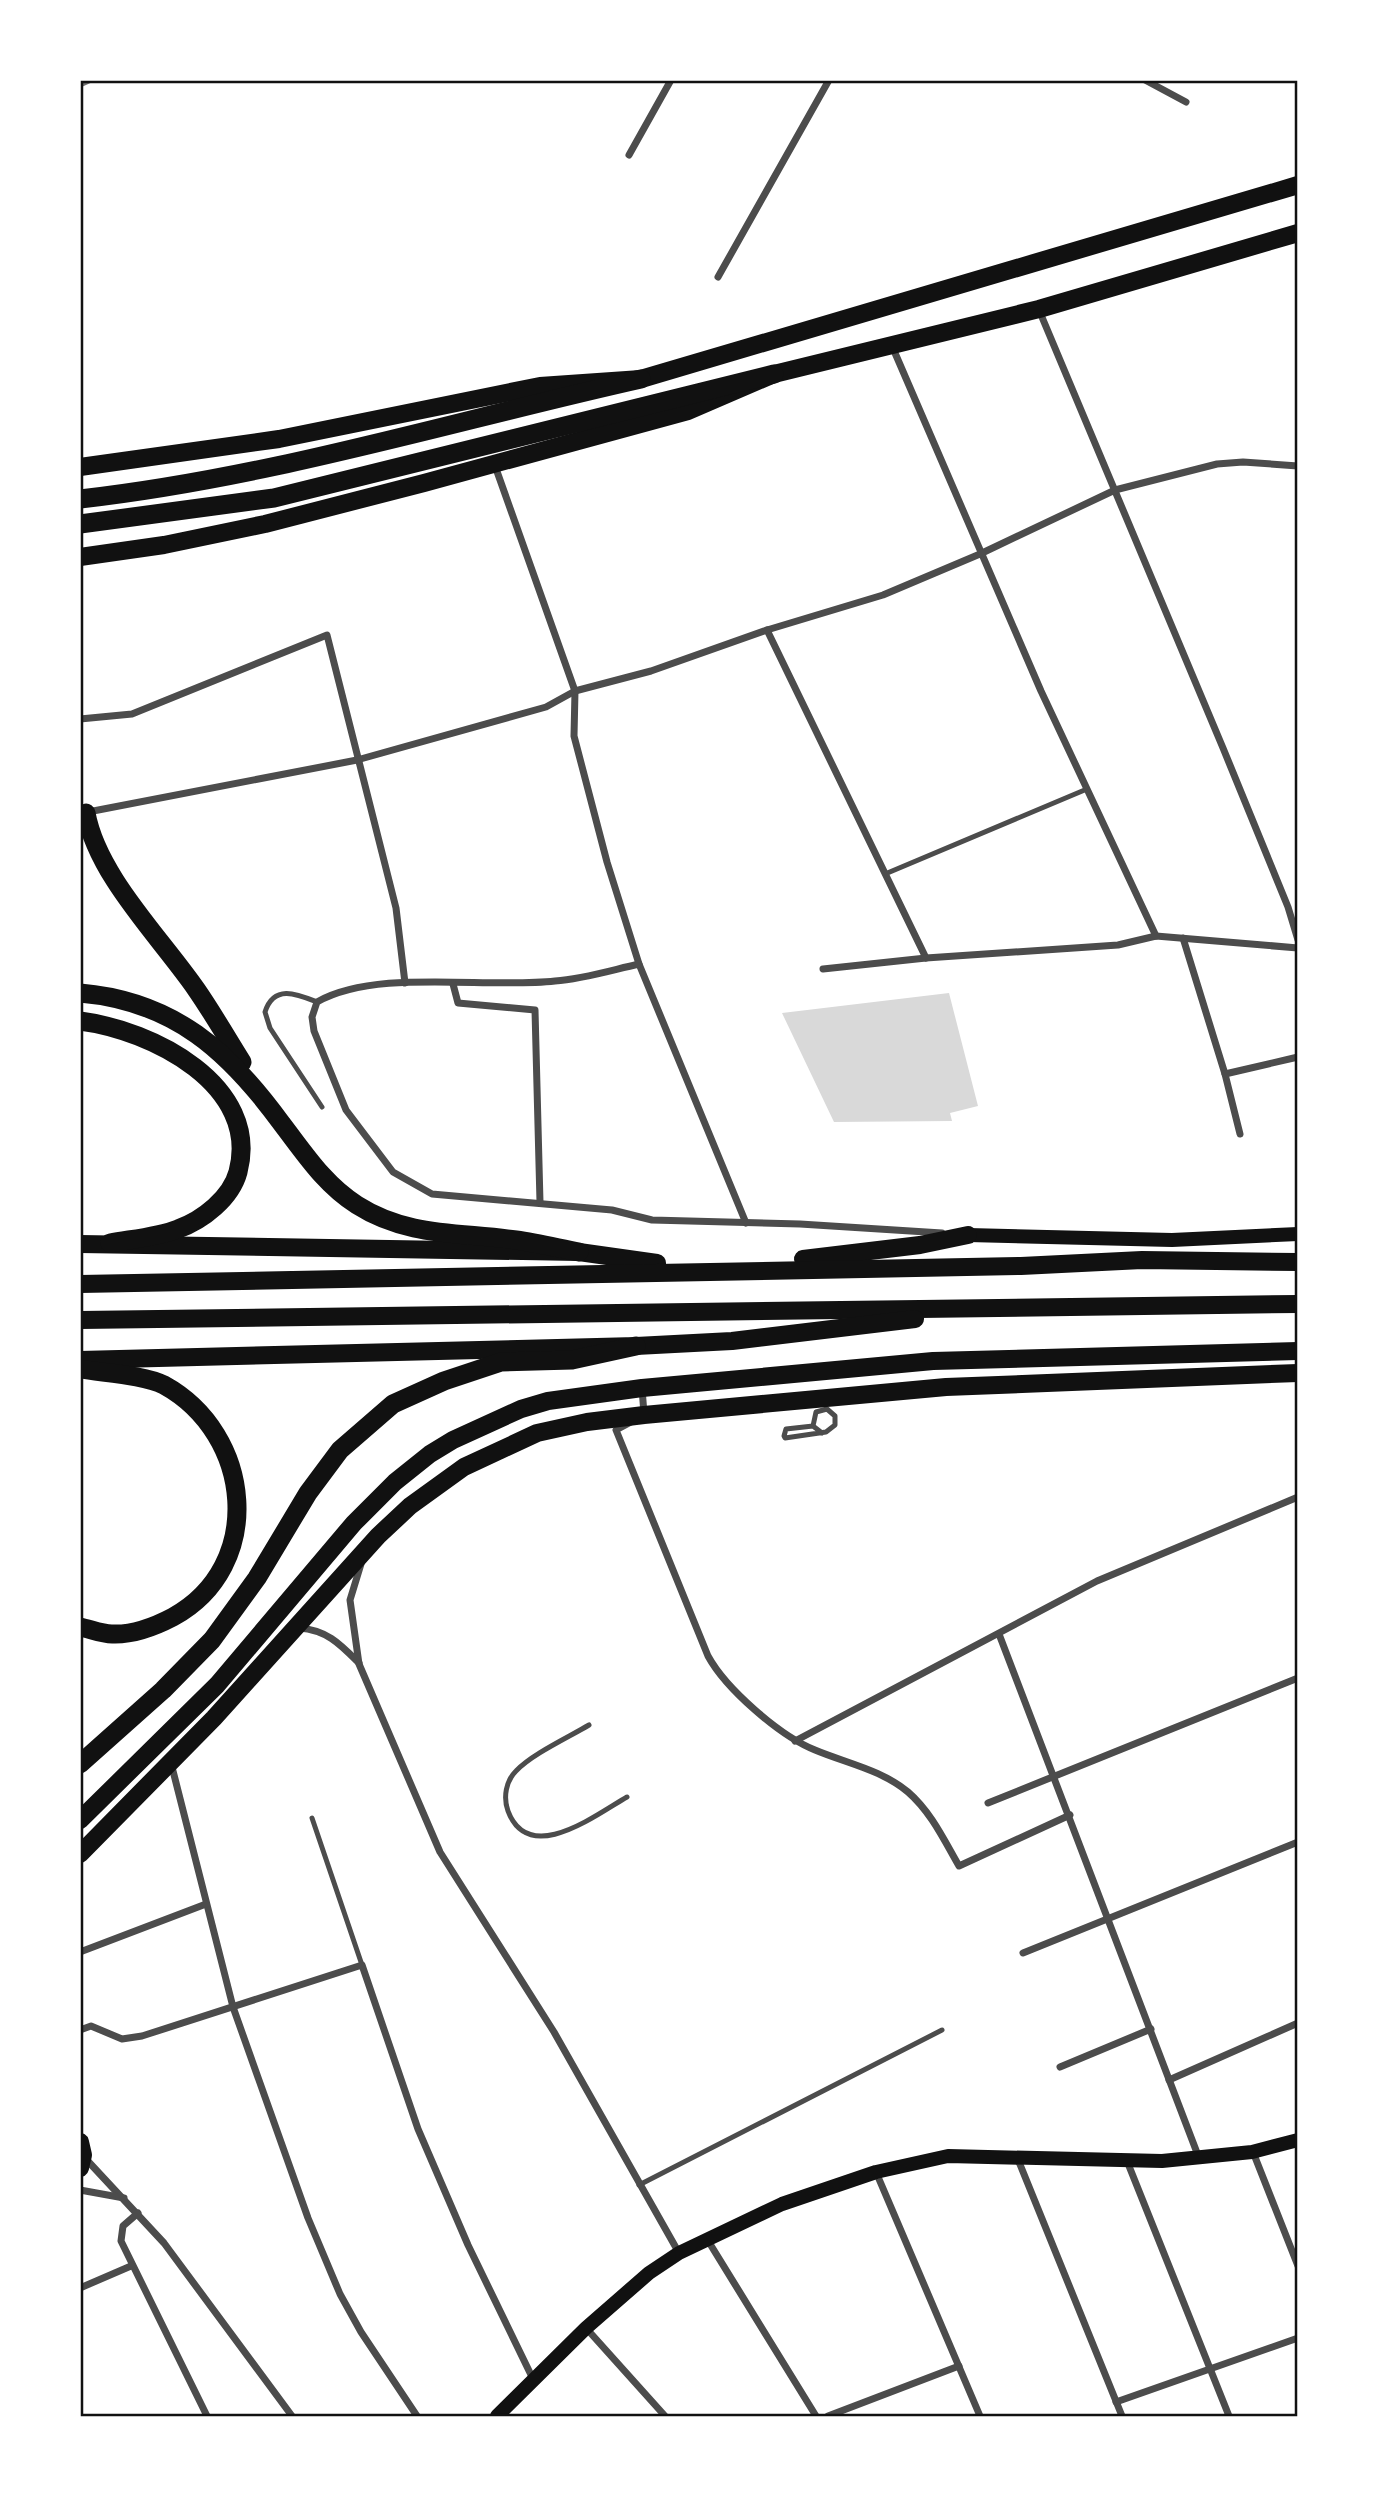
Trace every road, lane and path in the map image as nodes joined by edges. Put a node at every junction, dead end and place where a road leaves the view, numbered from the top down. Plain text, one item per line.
1 (671, 80) edge
2 (829, 80) edge
3 (1145, 80) edge
4 (1186, 102) dead end
5 (629, 155) dead end
6 (1297, 185) edge
7 (1297, 233) edge
8 (718, 277) dead end
9 (1039, 309) junction
10 (892, 346) junction
11 (774, 374) junction
12 (641, 379) junction
13 (494, 462) junction
14 (1297, 466) edge
15 (80, 467) edge
16 (1115, 490) junction
17 (80, 499) edge
18 (80, 524) edge
19 (981, 554) junction
20 (80, 557) edge
21 (767, 630) junction
22 (575, 691) junction
23 (80, 719) edge
24 (358, 760) junction
25 (1087, 789) junction
26 (82, 813) edge
27 (885, 874) junction
28 (1156, 936) junction
29 (1183, 938) junction
30 (1297, 940) edge
31 (1297, 948) edge
32 (926, 958) junction
33 (639, 964) junction
34 (823, 969) dead end
35 (405, 983) junction
36 (453, 984) junction
37 (80, 993) edge
38 (317, 1002) junction
39 (80, 1021) edge
40 (1297, 1057) edge
41 (1225, 1074) junction
42 (264, 1099) junction
43 (322, 1107) dead end
44 (1240, 1134) dead end
45 (540, 1202) junction
46 (746, 1223) junction
47 (1297, 1234) edge
48 (968, 1235) junction
49 (110, 1243) junction
50 (80, 1244) edge
51 (579, 1252) junction
52 (1297, 1262) edge
53 (709, 1271) junction
54 (80, 1284) edge
55 (1297, 1304) edge
56 (1002, 1308) junction
57 (80, 1320) edge
58 (636, 1346) junction
59 (1297, 1351) edge
60 (80, 1360) edge
61 (80, 1369) edge
62 (821, 1371) junction
63 (1297, 1373) edge
64 (642, 1388) junction
65 (823, 1404) junction
66 (644, 1415) junction
67 (813, 1426) junction
68 (822, 1433) junction
69 (1297, 1497) edge
70 (377, 1536) junction
71 (80, 1627) edge
72 (298, 1628) junction
73 (999, 1634) junction
74 (359, 1664) junction
75 (1297, 1678) edge
76 (589, 1725) dead end
77 (795, 1741) junction
78 (171, 1761) junction
79 (80, 1764) edge
80 (1056, 1777) junction
81 (627, 1797) dead end
82 (988, 1803) dead end
83 (1070, 1815) junction
84 (312, 1818) dead end
85 (80, 1819) edge
86 (1297, 1842) edge
87 (80, 1854) edge
88 (206, 1904) junction
89 (1107, 1918) junction
90 (80, 1952) edge
91 (1023, 1953) dead end
92 (362, 1965) junction
93 (233, 2007) junction
94 (1297, 2023) edge
95 (1151, 2029) junction
96 (80, 2030) edge
97 (942, 2030) dead end
98 (1060, 2067) dead end
99 (1169, 2081) junction
100 (1297, 2140) edge
101 (1252, 2152) junction
102 (81, 2155) edge
103 (1017, 2157) junction
104 (1199, 2158) junction
105 (1127, 2160) junction
106 (876, 2172) junction
107 (639, 2185) junction
108 (80, 2190) edge
109 (125, 2198) junction
110 (138, 2213) junction
111 (707, 2238) junction
112 (679, 2253) junction
113 (131, 2266) junction
114 (1297, 2266) edge
115 (80, 2288) edge
116 (586, 2328) junction
117 (1297, 2338) edge
118 (959, 2367) junction
119 (1211, 2369) junction
120 (533, 2380) junction
121 (1116, 2402) junction
122 (497, 2416) edge
123 (207, 2417) edge
124 (292, 2417) edge
125 (417, 2417) edge
126 (665, 2417) edge
127 (816, 2417) edge
128 (828, 2417) edge
129 (980, 2417) edge
130 (1122, 2417) edge
131 (1230, 2417) edge

1 - 5 street
2 - 8 street
3 - 4 street
6 - 12 main road
7 - 9 main road
9 - 10 main road
9 - 16 street
10 - 11 main road
10 - 19 street
11 - 13 main road
11 - 18 highway
12 - 15 main road
12 - 17 highway
13 - 20 main road
13 - 22 street
14 - 16 street
16 - 19 street
16 - 30 street
19 - 21 street
19 - 25 street
21 - 22 street
21 - 27 street
22 - 24 street
22 - 33 street
23 - 24 street
24 - 26 street
24 - 35 street
25 - 27 lane
25 - 28 street
26 - 42 highway
27 - 32 street
28 - 29 street
28 - 32 street
29 - 31 street
29 - 41 street
32 - 34 street
33 - 36 street
33 - 46 street
35 - 36 street
35 - 38 street
36 - 45 street
37 - 42 highway
38 - 43 lane
38 - 45 street
39 - 49 highway
40 - 41 street
41 - 44 street
42 - 51 highway
45 - 46 street
46 - 48 street
47 - 48 main road
48 - 53 main road
49 - 50 main road
49 - 51 main road
51 - 53 main road
52 - 53 main road
53 - 54 main road
55 - 56 main road
56 - 57 main road
56 - 58 main road
58 - 60 main road
58 - 79 highway
59 - 62 main road
61 - 71 highway
62 - 64 main road
62 - 65 main road
63 - 65 main road
64 - 66 street
64 - 85 main road
65 - 66 main road
65 - 67 lane
65 - 68 lane
66 - 70 main road
66 - 77 street
67 - 68 lane
67 - 68 lane
69 - 73 street
70 - 72 main road
70 - 74 street
72 - 74 street
72 - 78 main road
73 - 77 street
73 - 80 street
74 - 107 street
75 - 80 street
76 - 81 lane
77 - 83 street
78 - 87 main road
78 - 88 street
80 - 82 street
80 - 83 street
83 - 89 street
84 - 92 lane
86 - 89 street
88 - 90 street
88 - 93 street
89 - 91 street
89 - 95 street
92 - 93 street
92 - 120 street
93 - 96 street
93 - 125 street
94 - 99 street
95 - 98 street
95 - 99 street
97 - 107 lane
99 - 104 street
100 - 101 main road
101 - 104 main road
101 - 114 street
102 - 109 street
103 - 105 main road
103 - 106 main road
103 - 121 street
104 - 105 main road
105 - 119 street
106 - 111 main road
106 - 118 street
107 - 112 street
108 - 109 street
109 - 110 street
110 - 113 street
110 - 124 street
111 - 112 main road
111 - 127 street
112 - 116 main road
113 - 115 street
113 - 123 street
116 - 120 main road
116 - 126 street
117 - 119 street
118 - 128 street
118 - 129 street
119 - 121 street
119 - 131 street
120 - 122 main road
121 - 130 street

